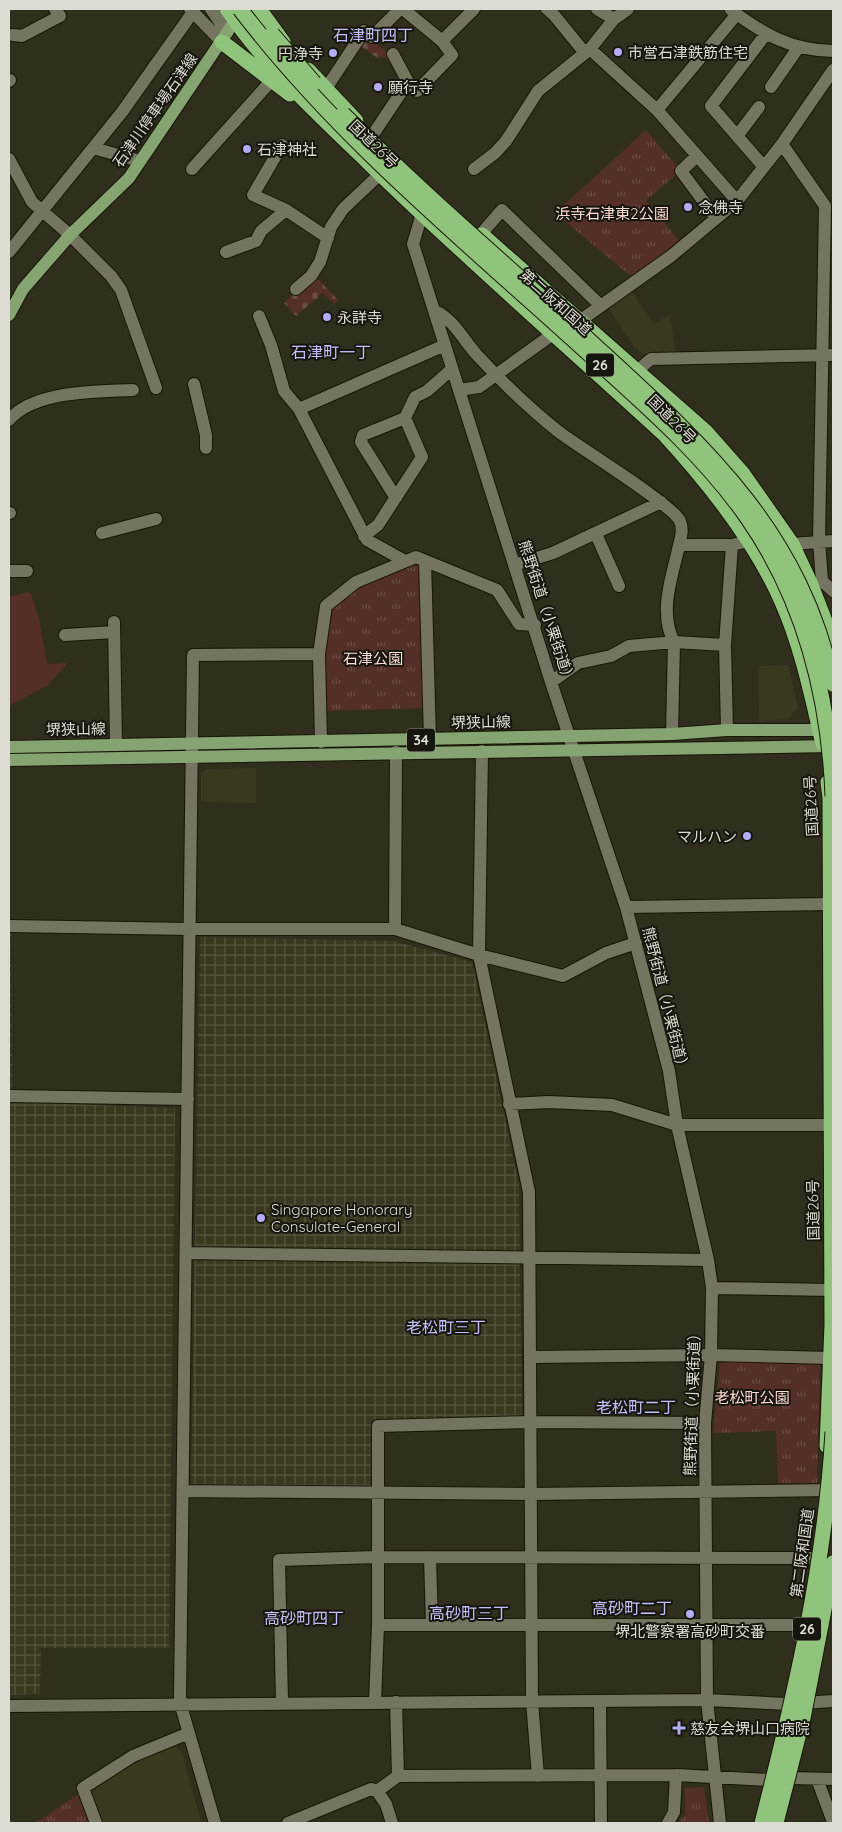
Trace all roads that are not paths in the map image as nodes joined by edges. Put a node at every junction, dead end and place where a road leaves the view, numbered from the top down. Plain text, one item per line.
1 (55, 9) edge
2 (213, 9) edge
3 (253, 9) edge
4 (258, 9) edge
5 (402, 9) edge
6 (474, 9) edge
7 (547, 9) edge
8 (597, 9) edge
9 (628, 9) edge
10 (192, 10) edge
11 (733, 11) edge
12 (614, 18) junction
13 (232, 20) edge
14 (10, 34) edge
15 (766, 34) junction
16 (442, 41) junction
17 (798, 48) junction
18 (587, 50) junction
19 (833, 52) edge
20 (393, 54) dead end
21 (833, 70) edge
22 (271, 81) junction
23 (408, 82) junction
24 (771, 87) dead end
25 (325, 90) junction
26 (759, 107) dead end
27 (657, 110) junction
28 (323, 119) junction
29 (372, 136) junction
30 (738, 136) junction
31 (282, 144) dead end
32 (782, 144) junction
33 (93, 148) junction
34 (697, 156) junction
35 (9, 159) edge
36 (140, 161) junction
37 (764, 167) junction
38 (192, 168) dead end
39 (474, 169) dead end
40 (380, 174) junction
41 (737, 201) junction
42 (829, 203) edge
43 (43, 210) junction
44 (286, 210) junction
45 (422, 214) junction
46 (716, 218) junction
47 (481, 234) junction
48 (70, 235) junction
49 (328, 238) junction
50 (9, 252) edge
51 (226, 252) dead end
52 (296, 289) dead end
53 (601, 306) junction
54 (435, 311) junction
55 (9, 315) edge
56 (259, 316) dead end
57 (581, 320) junction
58 (553, 334) junction
59 (445, 345) junction
60 (827, 355) edge
61 (452, 369) junction
62 (638, 370) junction
63 (498, 375) junction
64 (194, 384) dead end
65 (156, 388) dead end
66 (133, 390) dead end
67 (459, 390) junction
68 (299, 409) junction
69 (405, 418) junction
70 (9, 420) edge
71 (206, 448) dead end
72 (396, 498) junction
73 (661, 502) junction
74 (156, 519) dead end
75 (102, 533) dead end
76 (596, 534) junction
77 (364, 536) junction
78 (748, 541) junction
79 (819, 541) junction
80 (833, 541) edge
81 (792, 544) junction
82 (679, 545) junction
83 (732, 545) junction
84 (405, 561) junction
85 (424, 561) junction
86 (514, 565) junction
87 (9, 570) edge
88 (28, 570) dead end
89 (817, 583) junction
90 (619, 586) dead end
91 (833, 591) edge
92 (535, 625) junction
93 (66, 635) dead end
94 (674, 642) junction
95 (833, 642) edge
96 (725, 644) junction
97 (319, 654) junction
98 (551, 682) junction
99 (833, 684) edge
100 (727, 730) junction
101 (827, 730) edge
102 (672, 734) junction
103 (430, 740) junction
104 (321, 742) junction
105 (572, 743) junction
106 (116, 745) junction
107 (9, 746) edge
108 (828, 746) edge
109 (192, 751) junction
110 (482, 751) junction
111 (396, 752) junction
112 (9, 760) edge
113 (833, 796) edge
114 (830, 904) junction
115 (626, 907) junction
116 (9, 926) edge
117 (190, 929) junction
118 (395, 929) junction
119 (636, 943) junction
120 (480, 955) junction
121 (9, 1096) edge
122 (188, 1099) junction
123 (509, 1104) junction
124 (677, 1125) junction
125 (830, 1125) junction
126 (187, 1252) junction
127 (531, 1257) junction
128 (708, 1260) junction
129 (712, 1288) junction
130 (831, 1290) junction
131 (711, 1355) junction
132 (531, 1357) junction
133 (830, 1358) junction
134 (531, 1422) junction
135 (705, 1423) junction
136 (833, 1432) edge
137 (829, 1490) edge
138 (705, 1491) junction
139 (183, 1492) junction
140 (377, 1494) junction
141 (532, 1494) junction
142 (377, 1557) junction
143 (430, 1557) junction
144 (532, 1557) junction
145 (706, 1557) junction
146 (816, 1558) junction
147 (833, 1563) edge
148 (833, 1586) edge
149 (432, 1624) junction
150 (707, 1624) junction
151 (533, 1625) junction
152 (804, 1625) junction
153 (830, 1625) edge
154 (378, 1626) junction
155 (707, 1700) junction
156 (532, 1701) junction
157 (600, 1701) junction
158 (376, 1702) junction
159 (396, 1702) junction
160 (811, 1702) junction
161 (833, 1702) edge
162 (282, 1703) junction
163 (787, 1704) junction
164 (9, 1706) edge
165 (180, 1706) junction
166 (189, 1733) junction
167 (398, 1776) junction
168 (538, 1776) junction
169 (601, 1776) junction
170 (676, 1776) junction
171 (714, 1776) junction
172 (791, 1778) junction
173 (817, 1779) junction
174 (833, 1779) edge
175 (768, 1780) junction
176 (377, 1791) junction
177 (833, 1822) edge
178 (96, 1823) edge
179 (215, 1823) edge
180 (288, 1823) edge
181 (392, 1823) edge
182 (602, 1823) edge
183 (668, 1823) edge
184 (720, 1823) edge
185 (760, 1823) edge
186 (777, 1823) edge

1 - 14 street
2 - 13 street
3 - 99 highway, 第二阪和国道 / 26, bridge
4 - 25 highway, 国道26号 / 26
5 - 16 street
5 - 25 street
6 - 16 street
7 - 18 street
8 - 12 street
9 - 12 street
10 - 13 street
10 - 33 street
11 - 15 street
11 - 27 street
12 - 18 street
13 - 22 highway
13 - 28 highway, 国道26号 / 26
13 - 36 main road, 石津川停車場石津線
13 - 113 highway, 第二阪和国道 / 26, bridge
15 - 17 street
15 - 30 street
16 - 23 street
17 - 19 street
17 - 24 street
18 - 27 street
18 - 39 street
20 - 23 street
21 - 32 street
22 - 28 highway
22 - 38 street
23 - 29 street
25 - 29 highway, 国道26号 / 26
26 - 30 street
27 - 34 street
28 - 40 highway, 国道26号 / 26
29 - 47 highway, 国道26号 / 26
30 - 37 street
31 - 44 street
32 - 37 street
32 - 42 street
33 - 36 street
33 - 43 street
34 - 41 street
34 - 46 street
35 - 43 street
36 - 48 main road, 石津川停車場石津線
37 - 41 street
40 - 45 highway, 国道26号 / 26
40 - 49 street
41 - 46 street
42 - 60 street
43 - 48 street
43 - 50 street
44 - 49 street
44 - 51 street
45 - 54 street, 熊野街道（小栗街道）
45 - 58 highway, 国道26号 / 26
46 - 53 street
47 - 53 street
47 - 57 highway, 国道26号 / 26
48 - 55 main road, 石津川停車場石津線
48 - 65 street
49 - 52 street
53 - 57 street
54 - 59 street, 熊野街道（小栗街道）
54 - 63 street
56 - 68 street
57 - 58 street
57 - 62 highway, 国道26号 / 26
58 - 63 street
58 - 78 highway, 国道26号 / 26
59 - 61 street, 熊野街道（小栗街道）
59 - 68 street
60 - 62 street
60 - 79 street
61 - 67 street, 熊野街道（小栗街道）
61 - 69 street
62 - 81 highway, 国道26号 / 26
63 - 67 street
63 - 73 street
64 - 71 street
66 - 70 street
67 - 86 street, 熊野街道（小栗街道）
68 - 77 street
69 - 72 street
69 - 72 street
72 - 77 street
73 - 76 street
73 - 82 street
74 - 75 street
76 - 86 street
76 - 90 street
77 - 84 street
78 - 83 street
78 - 101 highway, 国道26号 / 26
79 - 80 street
79 - 81 street
79 - 89 street
81 - 89 highway, 国道26号 / 26
82 - 83 street
82 - 94 street
83 - 96 street
84 - 85 street
84 - 97 street
85 - 92 street
85 - 103 street
86 - 92 street, 熊野街道（小栗街道）
87 - 88 street
89 - 91 street
89 - 95 highway, 国道26号 / 26
92 - 98 street, 熊野街道（小栗街道）
93 - 106 street
94 - 96 street
94 - 98 street
94 - 102 street
96 - 100 street
97 - 104 street
97 - 109 street
98 - 105 street, 熊野街道（小栗街道）
100 - 101 main road, 堺狭山線 / 34
100 - 102 main road, 堺狭山線 / 34
101 - 108 highway, 国道26号 / 26
102 - 105 main road, 堺狭山線 / 34
103 - 104 main road, 堺狭山線 / 34
103 - 105 main road, 堺狭山線 / 34
104 - 109 main road, 堺狭山線 / 34
105 - 108 main road, 堺狭山線 / 34
105 - 110 main road, 堺狭山線 / 34
105 - 115 street, 熊野街道（小栗街道）
106 - 107 main road, 堺狭山線 / 34
106 - 109 main road, 堺狭山線 / 34
108 - 114 highway, 国道26号 / 26
109 - 111 main road, 堺狭山線 / 34
109 - 112 main road, 堺狭山線 / 34
109 - 117 street
110 - 111 main road, 堺狭山線 / 34
110 - 120 street
111 - 118 street
114 - 115 street
114 - 125 highway, 国道26号 / 26
115 - 119 street, 熊野街道（小栗街道）
116 - 117 street
117 - 118 street
117 - 122 street
118 - 120 street
119 - 120 street
119 - 124 street, 熊野街道（小栗街道）
120 - 123 street
121 - 122 street
122 - 126 street
123 - 124 street
123 - 127 street
124 - 125 street
124 - 128 street, 熊野街道（小栗街道）
125 - 130 highway, 国道26号 / 26
126 - 127 street
126 - 139 street
127 - 128 street
127 - 132 street
128 - 129 street, 熊野街道（小栗街道）
129 - 130 street
129 - 131 street, 熊野街道（小栗街道）
130 - 133 highway, 国道26号 / 26
131 - 132 street
131 - 133 street
131 - 135 street, 熊野街道（小栗街道）
132 - 134 street
133 - 137 highway, 国道26号 / 26
134 - 135 street
134 - 140 street
134 - 141 street
135 - 138 street, 熊野街道（小栗街道）
136 - 185 highway, 第二阪和国道 / 26, bridge
137 - 138 street
137 - 146 highway, 国道26号 / 26
138 - 141 street
138 - 145 street, 熊野街道（小栗街道）
139 - 140 street
139 - 165 street
140 - 141 street
140 - 142 street
141 - 144 street
142 - 143 street
142 - 154 street
142 - 162 street
143 - 144 street
143 - 149 street
144 - 145 street
144 - 151 street
145 - 146 street
145 - 150 street, 熊野街道（小栗街道）
146 - 152 highway, 国道26号 / 26
147 - 186 highway, 26, bridge
148 - 153 highway, 26
149 - 151 street
149 - 154 street
150 - 151 street
150 - 152 street
150 - 155 street, 熊野街道（小栗街道）
151 - 156 street
152 - 163 highway, 国道26号 / 26
153 - 160 highway, 26
154 - 158 street
155 - 157 street
155 - 163 street
155 - 171 street, 熊野街道（小栗街道）
156 - 157 street
156 - 159 street
156 - 168 street
157 - 169 street
158 - 159 street
158 - 162 street
159 - 167 street
160 - 161 street
160 - 163 street
160 - 172 highway, 26
162 - 165 street
163 - 175 highway, 国道26号 / 26
164 - 165 street
165 - 166 street
166 - 178 street
166 - 179 street
167 - 168 street
167 - 176 street
168 - 169 street
169 - 170 street
169 - 182 street
170 - 171 street
170 - 183 street
171 - 175 street
171 - 184 street, 熊野街道（小栗街道）
172 - 173 street
172 - 186 highway, 26
173 - 174 street
173 - 177 street
175 - 185 highway, 国道26号 / 26
176 - 180 street
176 - 181 street

